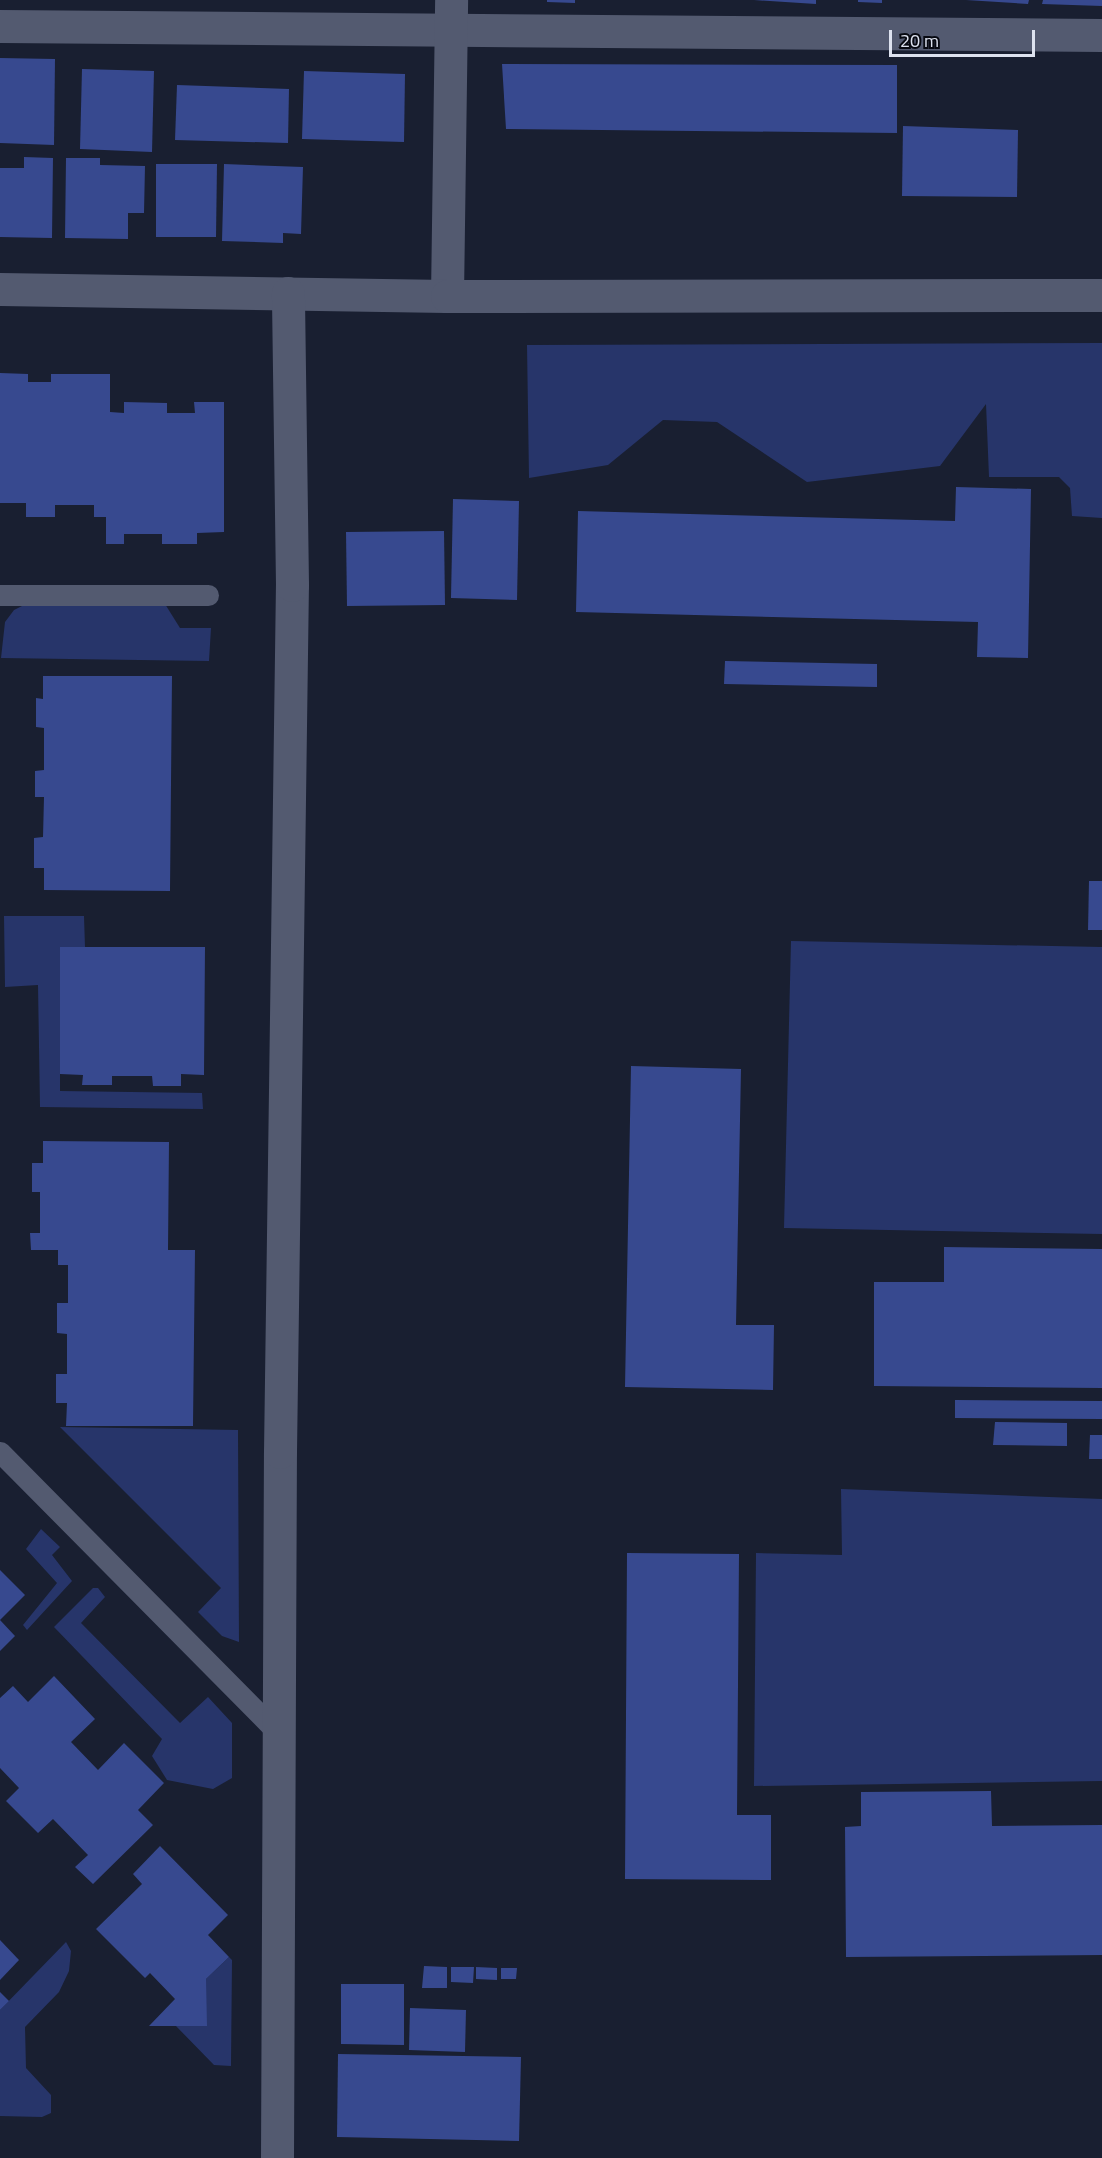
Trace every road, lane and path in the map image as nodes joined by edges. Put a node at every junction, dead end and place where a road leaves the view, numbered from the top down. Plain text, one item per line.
1 (452, 15) edge
2 (0, 26) edge
3 (1102, 35) edge
4 (0, 289) edge
5 (288, 293) junction
6 (1102, 295) edge
7 (447, 296) junction
8 (0, 595) edge
9 (207, 595) dead end
10 (0, 1452) edge
11 (278, 1732) junction
12 (277, 2158) edge

1 - 2 street
1 - 3 street
1 - 7 street
4 - 5 street
5 - 7 street
5 - 11 street
6 - 7 street
8 - 9 lane
10 - 11 lane
11 - 12 street

